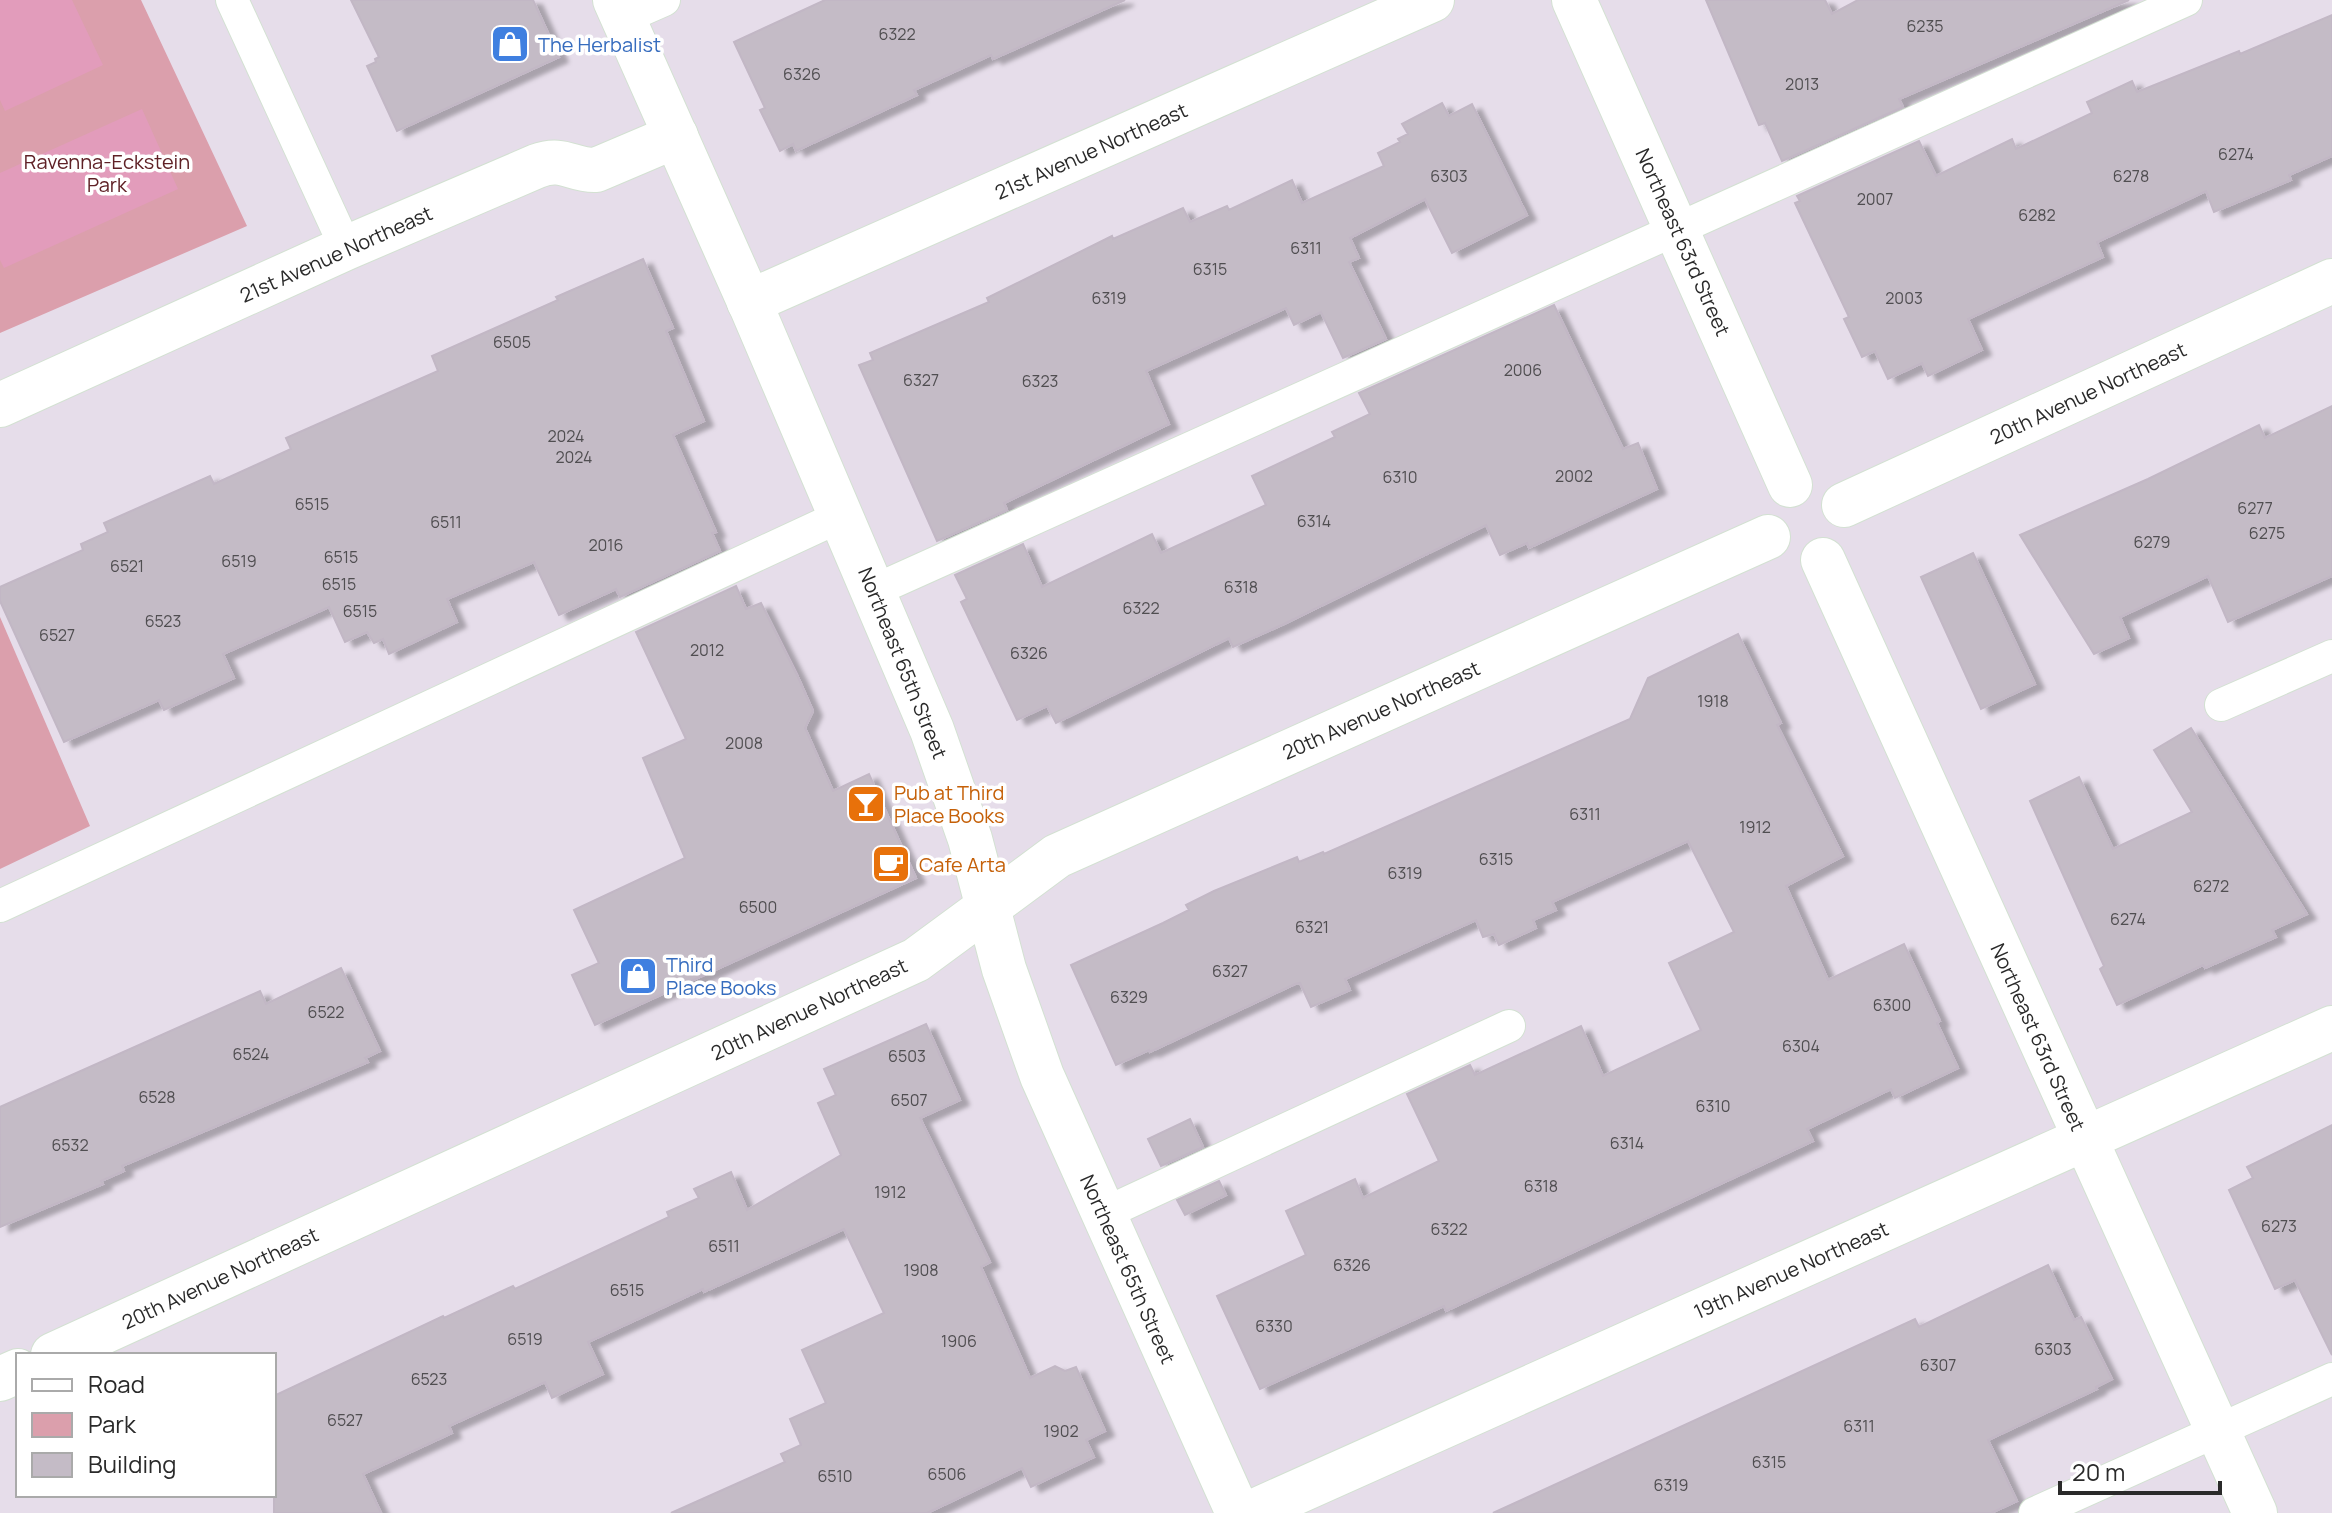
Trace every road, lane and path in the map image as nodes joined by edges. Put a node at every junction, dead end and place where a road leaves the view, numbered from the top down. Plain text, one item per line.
1 (232, 0) edge
2 (664, 0) edge
3 (1432, 0) edge
4 (1574, 0) edge
5 (2186, 0) edge
6 (619, 9) edge
7 (676, 136) junction
8 (1677, 228) junction
9 (346, 248) junction
10 (2332, 281) edge
11 (749, 302) junction
12 (0, 405) edge
13 (1790, 485) junction
14 (1844, 505) junction
15 (841, 516) junction
16 (1768, 537) junction
17 (1823, 560) junction
18 (873, 591) junction
19 (2332, 656) edge
20 (2221, 705) dead end
21 (0, 906) edge
22 (988, 907) junction
23 (1509, 1026) dead end
24 (2332, 1028) edge
25 (2084, 1139) junction
26 (1103, 1214) junction
27 (57, 1353) edge
28 (2332, 1379) edge
29 (2218, 1431) junction
30 (1238, 1513) edge
31 (1250, 1513) edge
32 (2035, 1513) edge
33 (2255, 1513) edge

1 - 9 lane
2 - 6 lane
3 - 11 street, 21st Avenue Northeast
4 - 8 street, Northeast 63rd Street
5 - 8 lane
6 - 7 street, Northeast 65th Street
7 - 9 street, 21st Avenue Northeast
7 - 11 street, Northeast 65th Street
8 - 13 street, Northeast 63rd Street
8 - 18 lane
9 - 12 street, 21st Avenue Northeast
10 - 14 street, 20th Avenue Northeast
11 - 15 street, Northeast 65th Street
13 - 14 street
13 - 16 street
14 - 17 street
15 - 18 street, Northeast 65th Street
15 - 21 lane
16 - 17 street
16 - 22 street, 20th Avenue Northeast
17 - 25 street, Northeast 63rd Street
18 - 22 street, Northeast 65th Street
19 - 20 lane
22 - 26 street, Northeast 65th Street
22 - 27 street, 20th Avenue Northeast
23 - 26 lane
24 - 25 street, 19th Avenue Northeast
25 - 29 street, Northeast 63rd Street
25 - 31 street, 19th Avenue Northeast
26 - 30 street, Northeast 65th Street
28 - 29 lane
29 - 32 lane
29 - 33 street, Northeast 63rd Street

